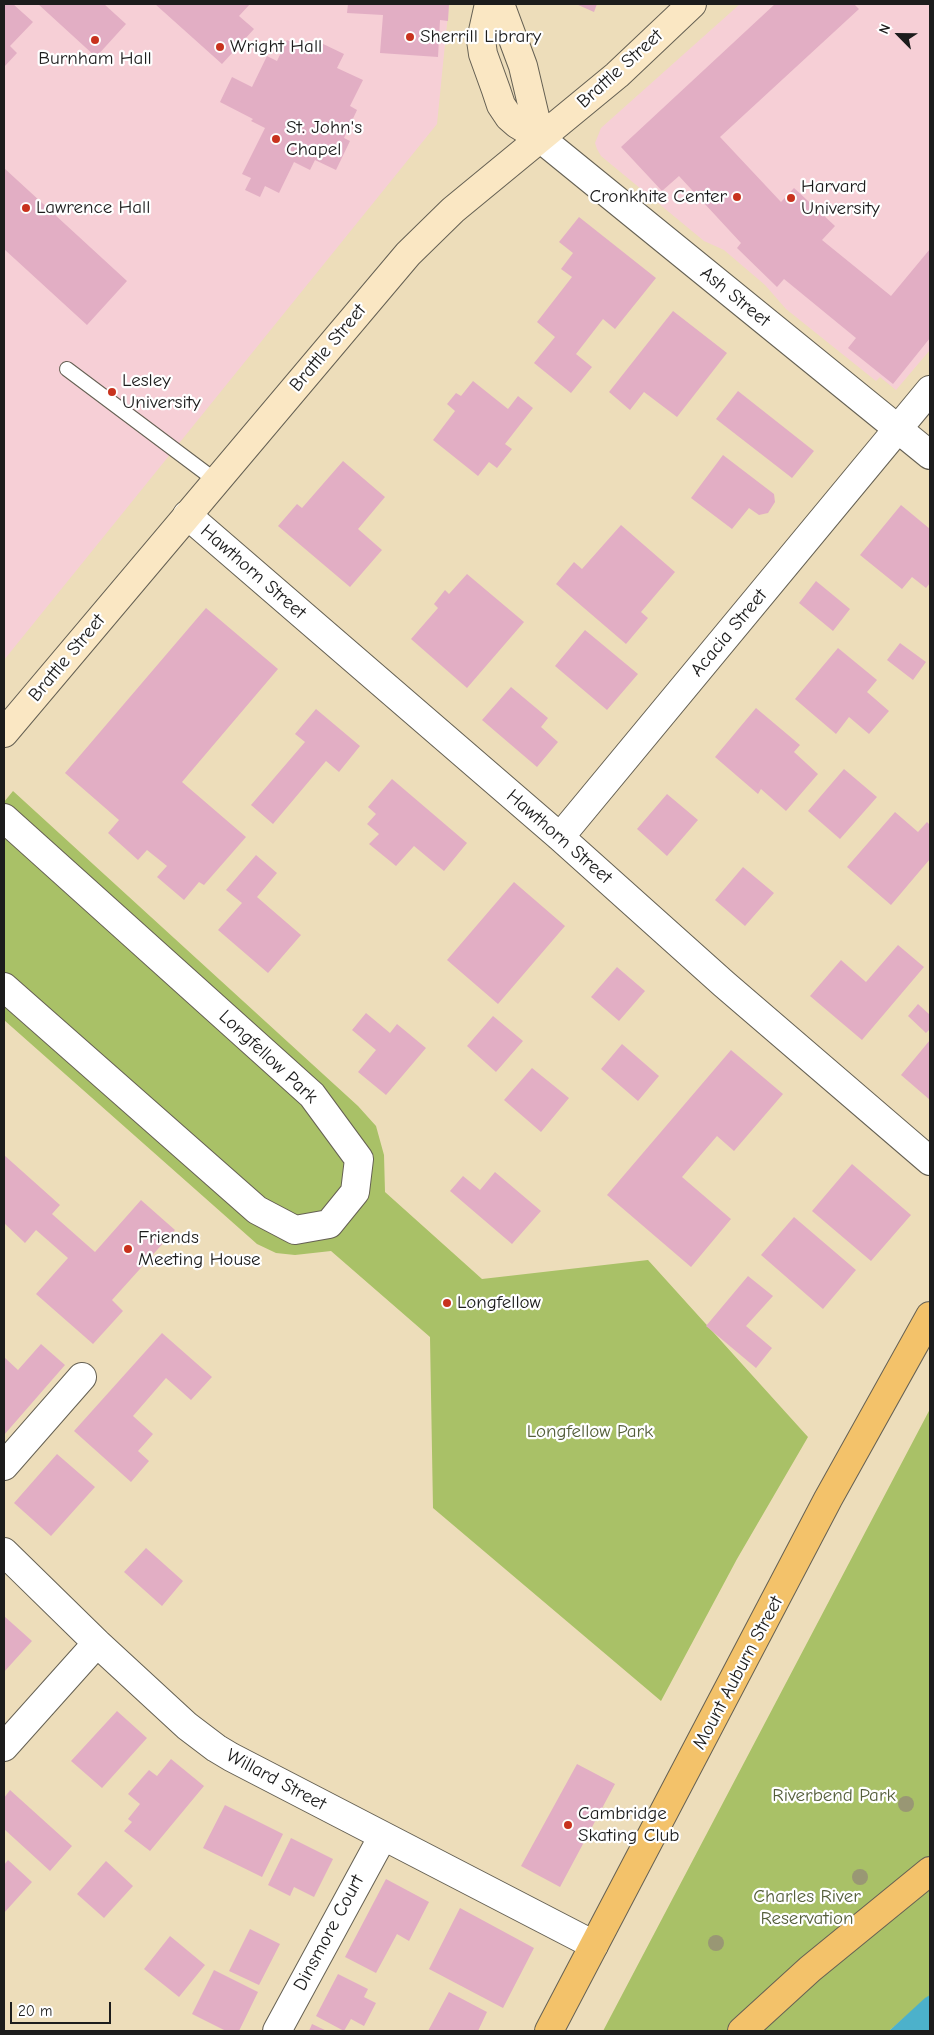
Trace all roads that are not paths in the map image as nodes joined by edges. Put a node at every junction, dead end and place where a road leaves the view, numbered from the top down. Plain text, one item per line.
1 (489, 4) edge
2 (500, 4) edge
3 (692, 4) edge
4 (540, 138) junction
5 (67, 368) dead end
6 (930, 390) edge
7 (898, 429) junction
8 (930, 456) edge
9 (215, 480) junction
10 (187, 515) junction
11 (4, 733) edge
12 (4, 818) edge
13 (560, 837) junction
14 (4, 987) edge
15 (930, 1161) edge
16 (930, 1316) edge
17 (930, 1352) edge
18 (82, 1377) dead end
19 (885, 1398) junction
20 (4, 1466) edge
21 (4, 1552) edge
22 (97, 1643) junction
23 (4, 1748) edge
24 (382, 1836) junction
25 (930, 1871) edge
26 (594, 1945) junction
27 (277, 2031) edge
28 (548, 2031) edge
29 (742, 2031) edge

1 - 4 main road
2 - 4 main road
3 - 4 main road, Brattle Street
4 - 7 street, Ash Street
4 - 9 main road, Brattle Street
5 - 9 lane
6 - 7 street, Acacia Street
7 - 8 street, Ash Street
7 - 13 street, Acacia Street
9 - 10 main road, Brattle Street
10 - 11 main road, Brattle Street
10 - 13 street, Hawthorn Street
12 - 14 street, Longfellow Park
13 - 15 street, Hawthorn Street
16 - 19 main road, Mount Auburn Street
17 - 19 main road
18 - 20 street
19 - 26 main road, Mount Auburn Street
21 - 22 street, Willard Street
22 - 23 street
22 - 24 street, Willard Street
24 - 26 street, Willard Street
24 - 27 street, Dinsmore Court
25 - 29 main road
26 - 28 main road, Mount Auburn Street

